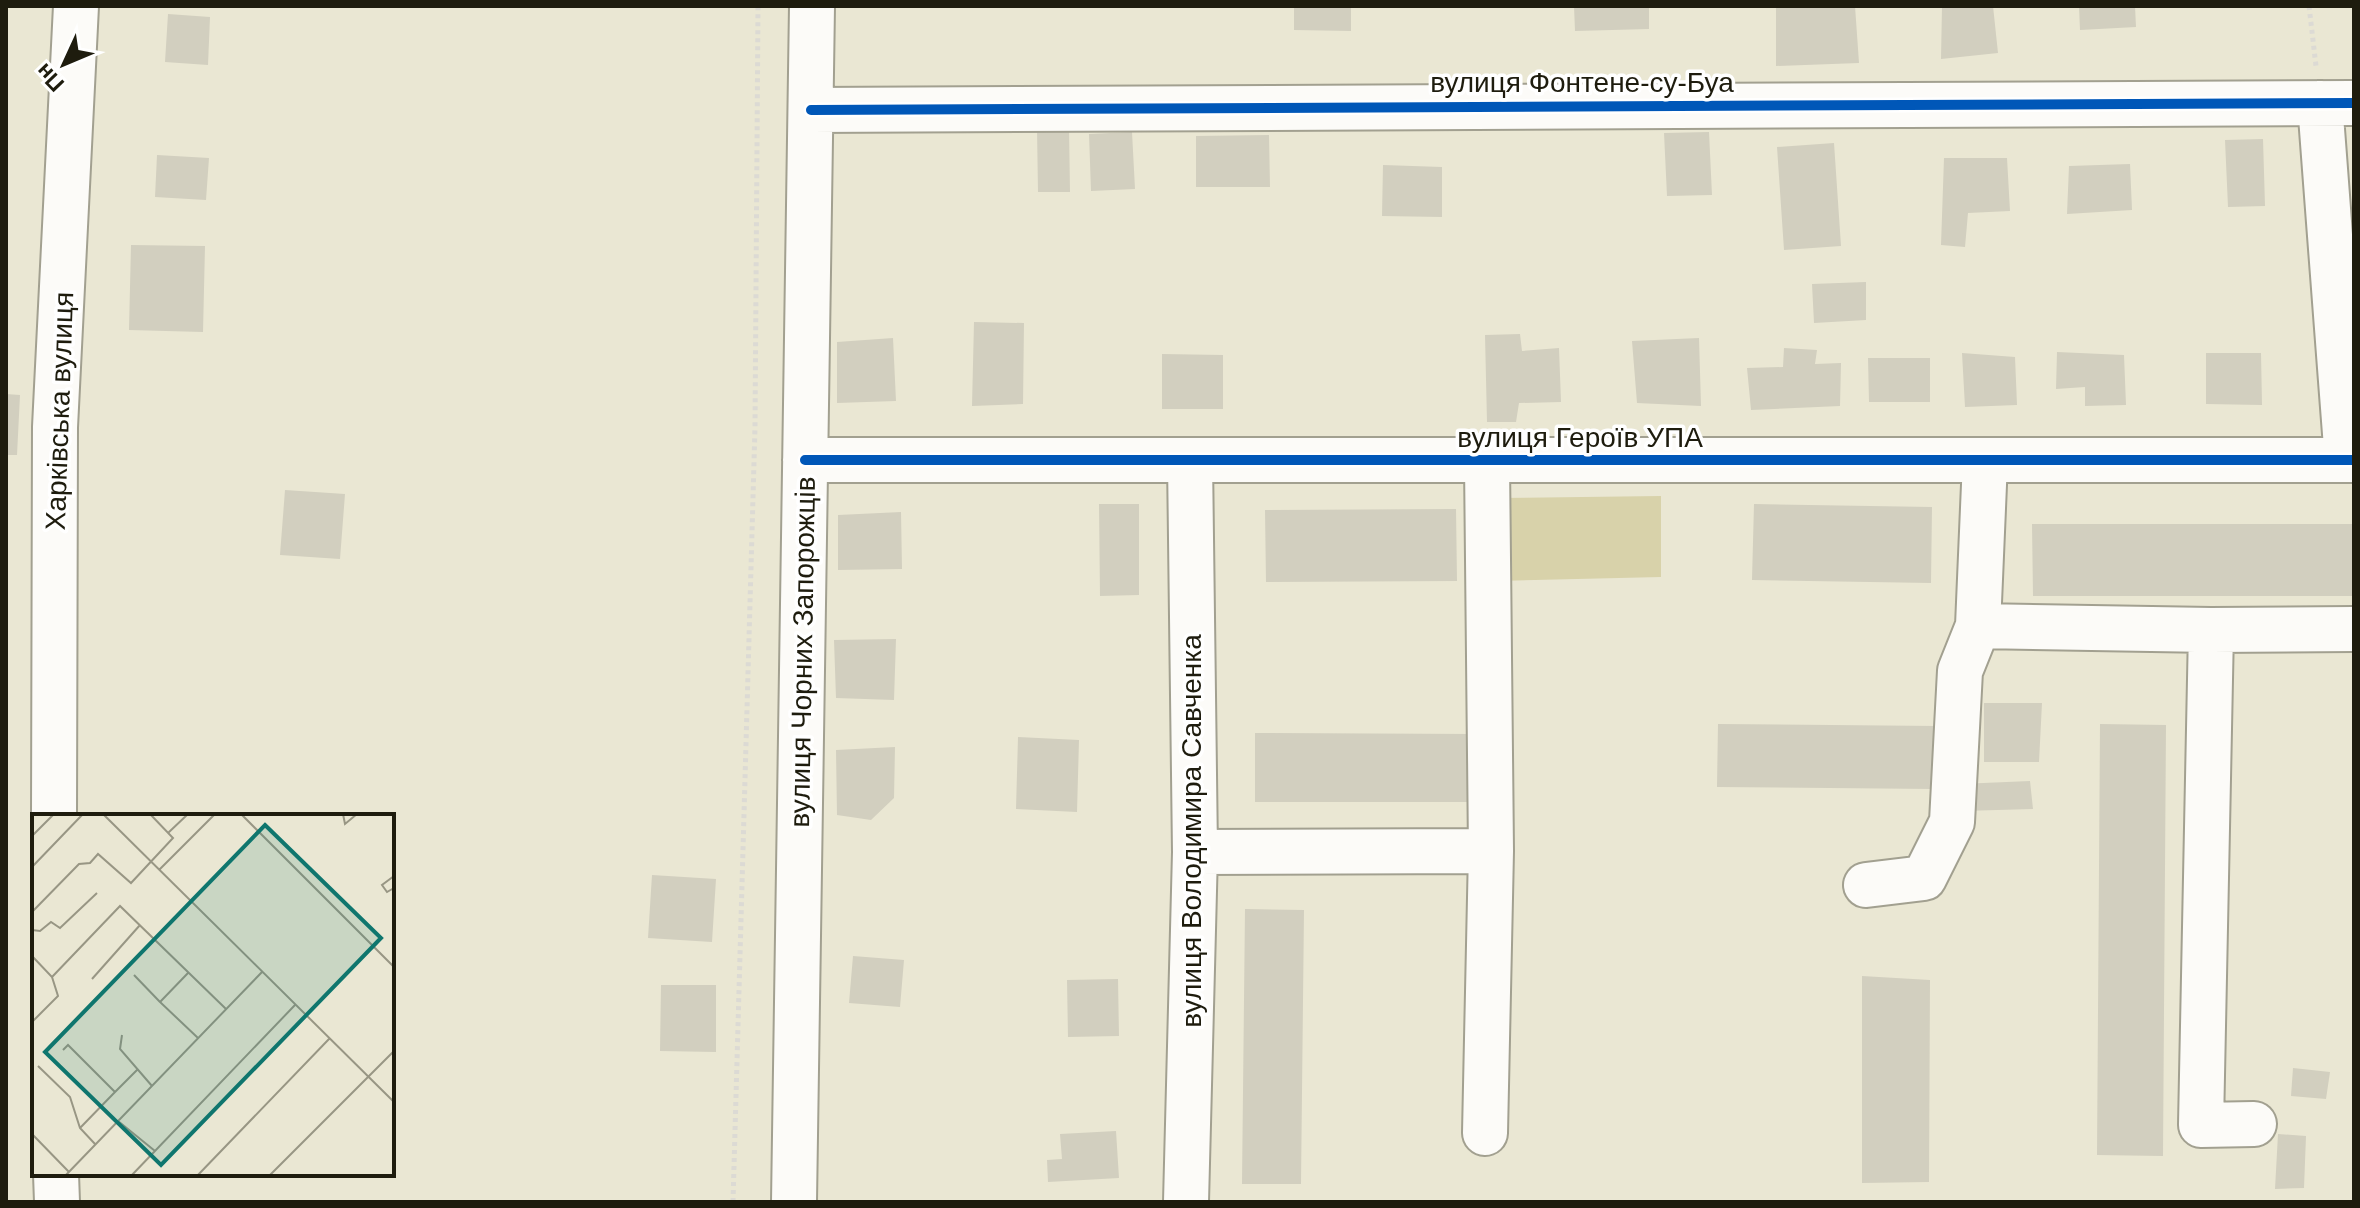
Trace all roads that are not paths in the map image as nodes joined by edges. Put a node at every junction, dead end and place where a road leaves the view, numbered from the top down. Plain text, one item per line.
1 (76, 6) edge
2 (812, 6) edge
3 (2337, 103) edge
4 (811, 110) junction
5 (805, 460) junction
6 (1190, 460) junction
7 (2350, 460) edge
8 (1985, 461) junction
9 (1487, 462) junction
10 (1978, 626) junction
11 (2354, 629) edge
12 (2211, 630) junction
13 (54, 814) edge
14 (1491, 851) junction
15 (1195, 852) junction
16 (1866, 885) dead end
17 (2254, 1124) dead end
18 (1485, 1133) dead end
19 (56, 1176) edge
20 (57, 1202) edge
21 (794, 1202) edge
22 (1186, 1202) edge

1 - 13 street, Харківська вулиця
2 - 4 street, вулиця Чорних Запорожців
3 - 4 street, вулиця Фонтене-су-Буа
3 - 7 street
4 - 5 street, вулиця Чорних Запорожців
5 - 6 street, вулиця Героїв УПА
5 - 21 street, вулиця Чорних Запорожців
6 - 9 street, вулиця Героїв УПА
6 - 15 street, вулиця Володимира Савченка
7 - 8 street, вулиця Героїв УПА
8 - 9 street, вулиця Героїв УПА
8 - 10 street
9 - 14 street
10 - 12 street
10 - 16 street
11 - 12 street
12 - 17 street
14 - 15 street
14 - 18 street
15 - 22 street, вулиця Володимира Савченка
19 - 20 street

